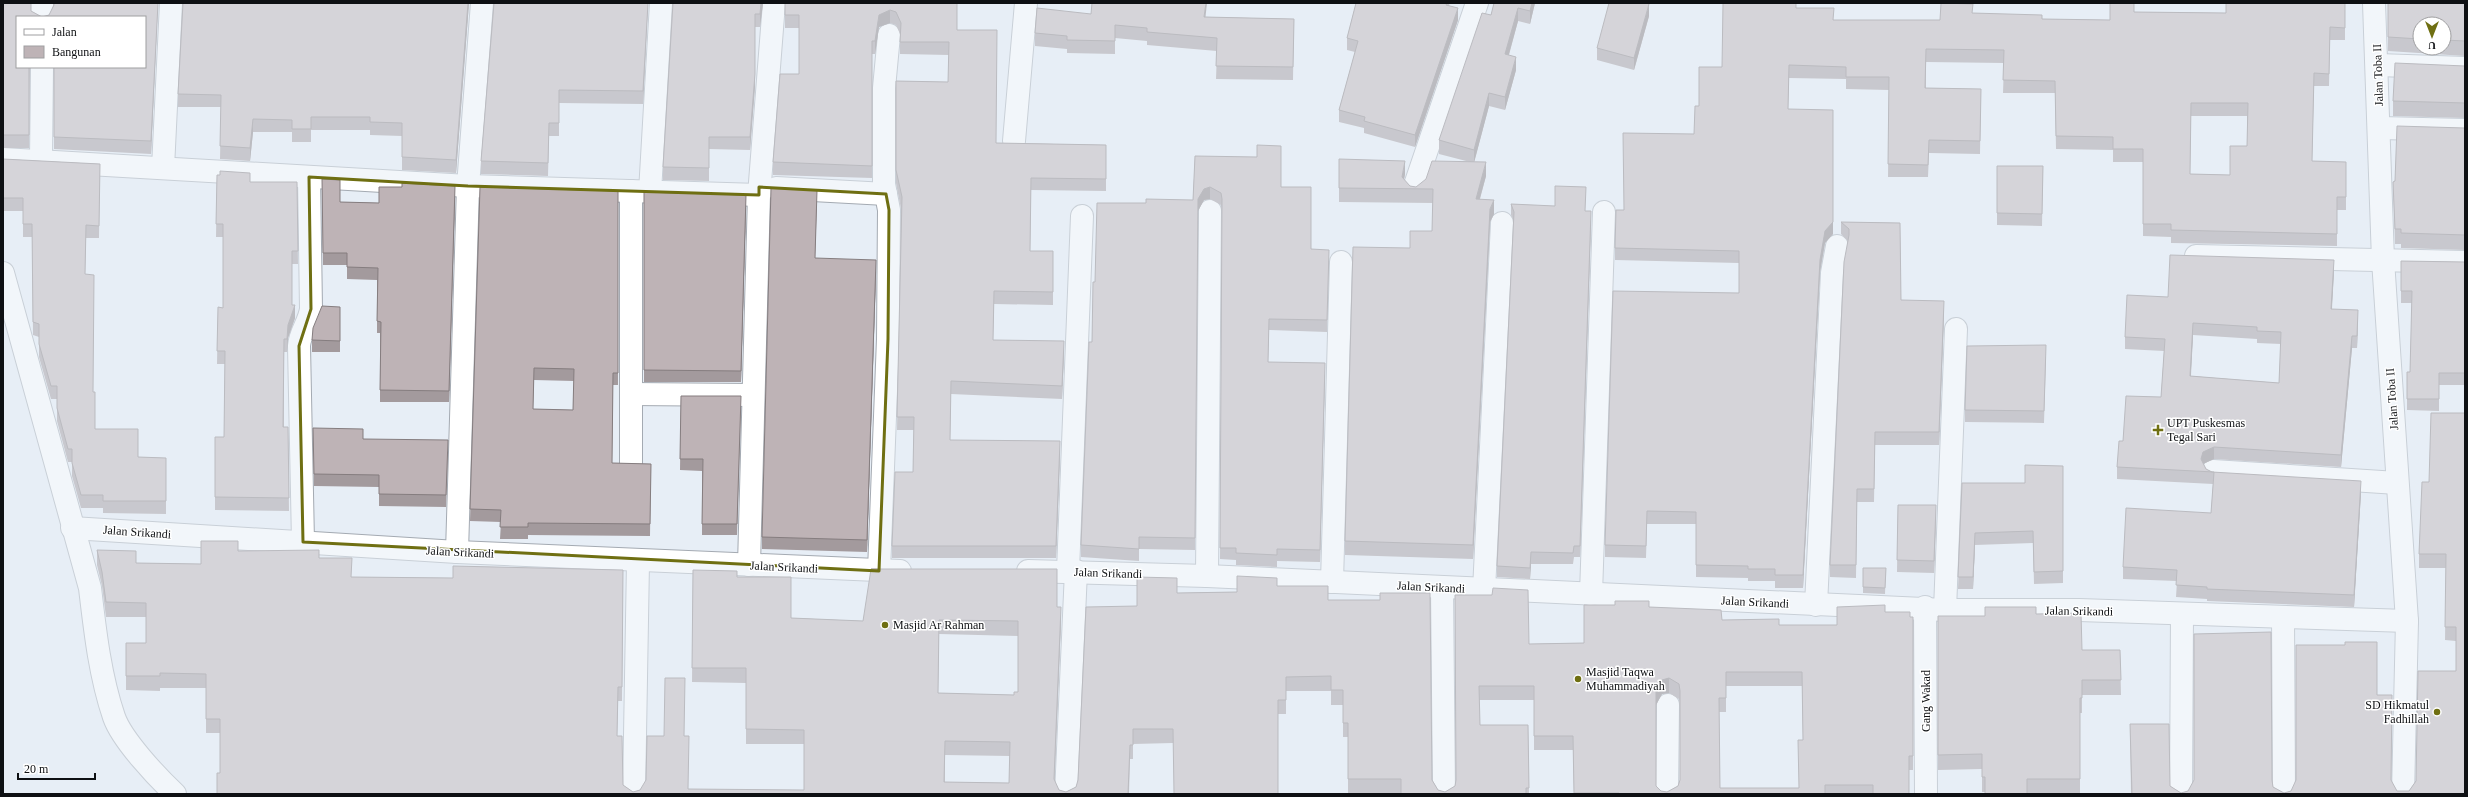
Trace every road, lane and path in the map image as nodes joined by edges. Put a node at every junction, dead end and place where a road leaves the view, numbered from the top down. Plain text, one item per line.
1 (42, 3) edge
2 (171, 3) edge
3 (482, 3) edge
4 (661, 3) edge
5 (774, 3) edge
6 (1026, 3) edge
7 (1477, 3) edge
8 (2374, 3) edge
9 (42, 16) edge
10 (889, 35) dead end
11 (2378, 65) junction
12 (42, 68) edge
13 (2465, 68) edge
14 (2380, 128) junction
15 (2465, 130) edge
16 (1014, 141) dead end
17 (3, 159) edge
18 (41, 160) junction
19 (163, 168) junction
20 (309, 177) junction
21 (468, 186) junction
22 (1414, 188) edge
23 (759, 191) junction
24 (641, 192) junction
25 (886, 194) junction
26 (1210, 211) dead end
27 (1604, 212) dead end
28 (1082, 216) dead end
29 (1502, 223) dead end
30 (1837, 246) dead end
31 (2173, 255) edge
32 (2383, 260) junction
33 (1341, 262) dead end
34 (2465, 262) edge
35 (3, 273) edge
36 (1956, 330) dead end
37 (631, 394) junction
38 (752, 395) junction
39 (631, 463) edge
40 (2213, 471) edge
41 (2397, 483) junction
42 (72, 528) junction
43 (303, 542) junction
44 (457, 552) junction
45 (638, 562) junction
46 (749, 565) junction
47 (879, 571) junction
48 (918, 571) edge
49 (1005, 571) edge
50 (1072, 571) junction
51 (1207, 576) junction
52 (1332, 582) junction
53 (1442, 588) junction
54 (1484, 590) junction
55 (1591, 594) junction
56 (1816, 605) junction
57 (1935, 608) junction
58 (2182, 614) junction
59 (2283, 617) junction
60 (2407, 621) junction
61 (1668, 705) dead end
62 (175, 794) edge
63 (634, 794) edge
64 (1066, 794) edge
65 (1444, 794) edge
66 (1667, 794) edge
67 (1926, 794) edge
68 (2181, 794) edge
69 (2284, 794) edge
70 (2403, 794) edge

1 - 9 street
2 - 19 street
3 - 21 street
4 - 24 street
5 - 23 street
6 - 16 street
7 - 22 street
8 - 11 street, Jalan Toba II
10 - 25 street
11 - 13 street
11 - 14 street, Jalan Toba II
12 - 18 street
14 - 15 street
14 - 32 street, Jalan Toba II
17 - 18 street
18 - 19 street
19 - 20 street
20 - 21 street
20 - 43 street
21 - 24 street
21 - 44 street
23 - 24 street
23 - 25 street
23 - 38 street
24 - 37 street
25 - 47 street
26 - 51 street
27 - 55 street
28 - 50 street
29 - 54 street
30 - 56 street
31 - 32 street
32 - 34 street
32 - 41 street, Jalan Toba II
33 - 52 street
35 - 42 street
36 - 57 street, Gang Wakad
37 - 38 street
37 - 39 street
38 - 46 street
40 - 41 street
41 - 60 street, Jalan Toba II
42 - 43 street, Jalan Srikandi
42 - 62 street
43 - 44 street, Jalan Srikandi
44 - 45 street, Jalan Srikandi
45 - 46 street, Jalan Srikandi
45 - 63 street
46 - 47 street, Jalan Srikandi
47 - 48 street, Jalan Srikandi
49 - 50 street, Jalan Srikandi
50 - 51 street, Jalan Srikandi
50 - 64 street
51 - 52 street, Jalan Srikandi
52 - 53 street, Jalan Srikandi
53 - 54 street, Jalan Srikandi
53 - 65 street
54 - 55 street, Jalan Srikandi
55 - 56 street, Jalan Srikandi
56 - 57 street, Jalan Srikandi
57 - 58 street, Jalan Srikandi
57 - 67 street, Gang Wakad
58 - 59 street, Jalan Srikandi
58 - 68 street
59 - 60 street, Jalan Srikandi
59 - 69 street
60 - 70 street, Jalan Toba II
61 - 66 street

